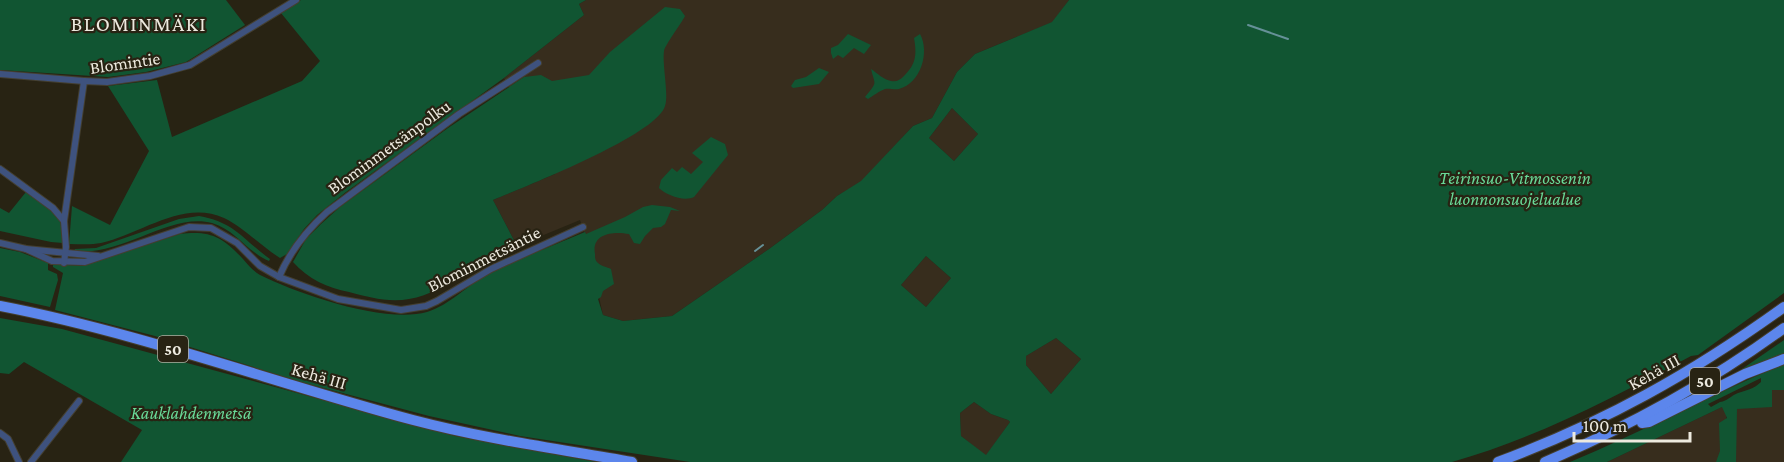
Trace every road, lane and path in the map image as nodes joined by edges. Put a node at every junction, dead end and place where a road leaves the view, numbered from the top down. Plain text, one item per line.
1 (296, 0) edge
2 (538, 63) dead end
3 (0, 74) edge
4 (84, 81) junction
5 (0, 169) edge
6 (64, 221) junction
7 (583, 227) dead end
8 (0, 243) edge
9 (26, 249) junction
10 (65, 253) junction
11 (99, 256) junction
12 (64, 262) junction
13 (279, 277) junction
14 (0, 306) edge
15 (1784, 307) edge
16 (1784, 328) edge
17 (1784, 359) edge
18 (79, 400) dead end
19 (1621, 428) junction
20 (0, 433) edge
21 (19, 462) edge
22 (31, 462) edge
23 (632, 462) edge
24 (1498, 462) edge
25 (1545, 462) edge

1 - 4 street, Blomintie
2 - 13 street, Blominmetsänpolku
3 - 4 street
4 - 6 street, Blomintie
5 - 6 street
6 - 10 street, Blomintie
7 - 13 street, Blominmetsäntie
8 - 9 street, Blominmetsäntie
9 - 10 street, Blominmetsäntie
9 - 12 street, Blominmetsäntie
10 - 11 street, Blominmetsäntie
10 - 12 street, Blomintie
11 - 12 street, Blominmetsäntie
11 - 13 street, Blominmetsäntie
14 - 23 highway, Kehä III / 50
15 - 24 highway, Kehä III / 50
16 - 19 highway, Kehä III / 50
17 - 19 highway
18 - 22 street
19 - 25 highway, Kehä III / 50
20 - 21 street

